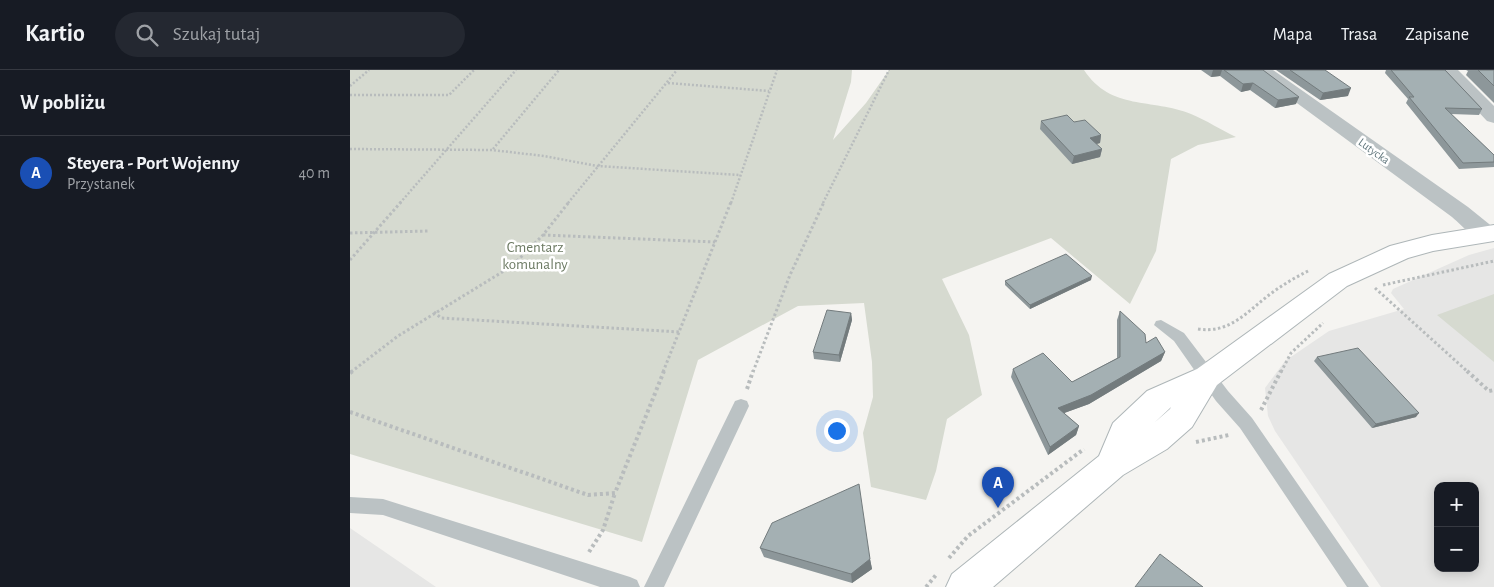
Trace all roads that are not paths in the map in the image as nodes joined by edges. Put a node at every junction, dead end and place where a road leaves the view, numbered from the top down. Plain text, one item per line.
1 (1261, 70) edge
2 (1448, 70) edge
3 (1494, 117) edge
4 (1490, 234) edge
5 (1161, 325) dead end
6 (1207, 376) junction
7 (741, 406) road end
8 (350, 505) edge
9 (630, 587) edge
10 (654, 587) edge
11 (965, 587) edge
12 (1359, 587) edge

1 - 4 street, Lutycka
2 - 3 street
4 - 6 street
5 - 6 lane
6 - 11 street
6 - 12 lane
7 - 10 lane
8 - 9 lane

